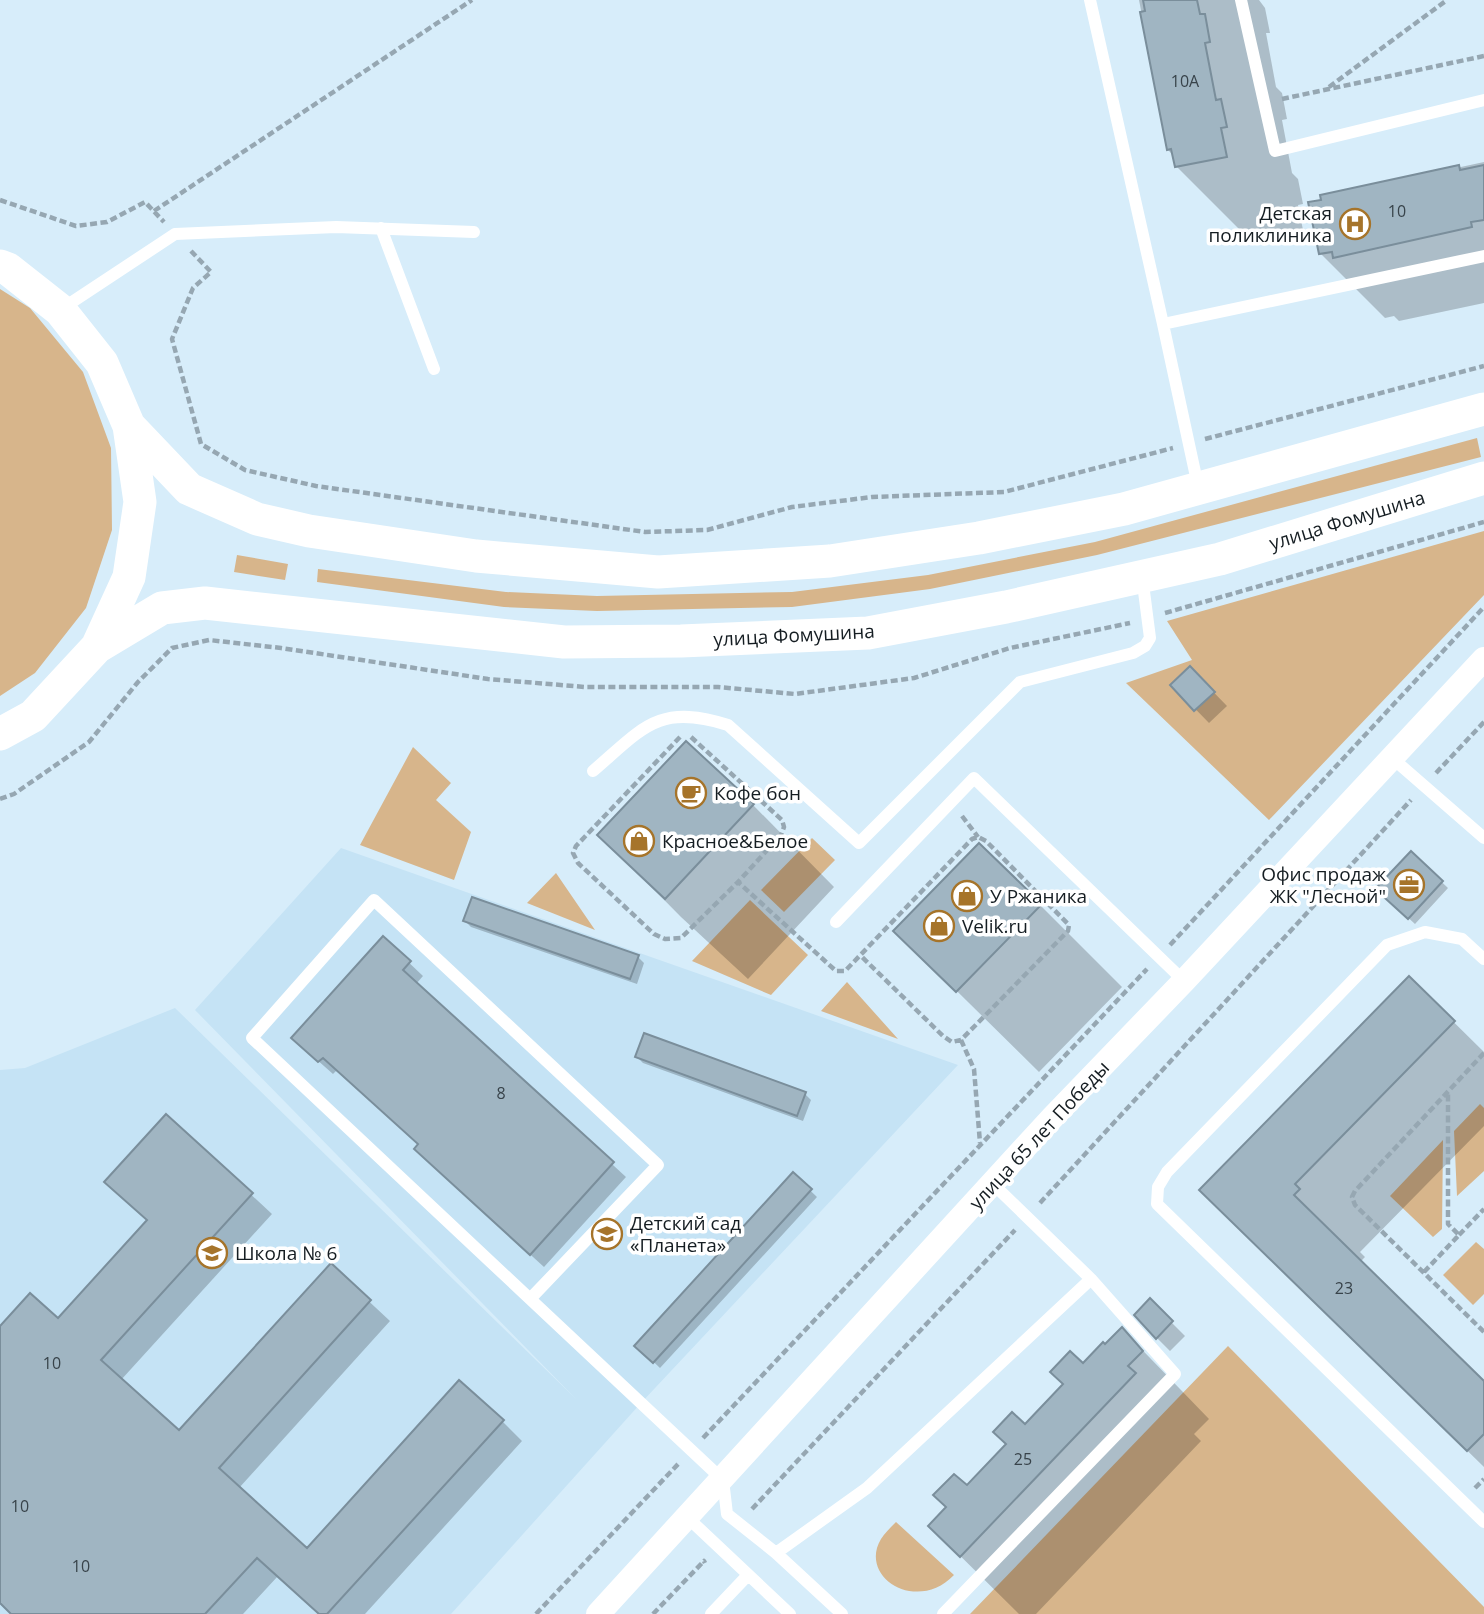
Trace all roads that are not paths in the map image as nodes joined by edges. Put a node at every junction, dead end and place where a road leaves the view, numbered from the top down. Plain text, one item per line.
1 (1090, 0) edge
2 (1241, 0) edge
3 (1484, 100) edge
4 (381, 228) junction
5 (474, 232) dead end
6 (1484, 256) edge
7 (0, 266) edge
8 (60, 310) junction
9 (1163, 324) junction
10 (434, 369) dead end
11 (1484, 409) edge
12 (129, 426) junction
13 (1484, 478) edge
14 (1198, 487) junction
15 (1142, 576) junction
16 (97, 647) junction
17 (1484, 659) edge
18 (0, 734) edge
19 (1391, 757) junction
20 (593, 771) dead end
21 (1484, 838) edge
22 (836, 922) dead end
23 (1484, 959) edge
24 (1184, 981) junction
25 (993, 1184) junction
26 (1091, 1279) junction
27 (530, 1299) junction
28 (723, 1480) junction
29 (688, 1518) junction
30 (1484, 1522) edge
31 (776, 1553) junction
32 (748, 1575) junction
33 (598, 1614) edge
34 (712, 1614) edge
35 (790, 1614) edge
36 (842, 1614) edge
37 (943, 1614) edge

1 - 9 lane
2 - 3 lane
4 - 5 lane
4 - 8 lane
4 - 10 lane
6 - 9 lane
7 - 8 main road
8 - 12 main road
9 - 14 lane
11 - 14 main road
12 - 14 main road
12 - 16 main road
13 - 15 main road, улица Фомушина
15 - 16 main road, улица Фомушина
15 - 20 lane
16 - 18 main road
17 - 19 street, улица 65 лет Победы
19 - 21 lane
19 - 24 street, улица 65 лет Победы
22 - 24 lane
23 - 30 lane
24 - 25 street, улица 65 лет Победы
25 - 26 lane
25 - 28 street, улица 65 лет Победы
26 - 31 lane
26 - 37 lane
27 - 27 lane
27 - 28 lane
28 - 29 street, улица 65 лет Победы
28 - 31 lane
29 - 32 lane
29 - 33 street, улица 65 лет Победы
31 - 36 lane
32 - 34 lane
32 - 35 lane

